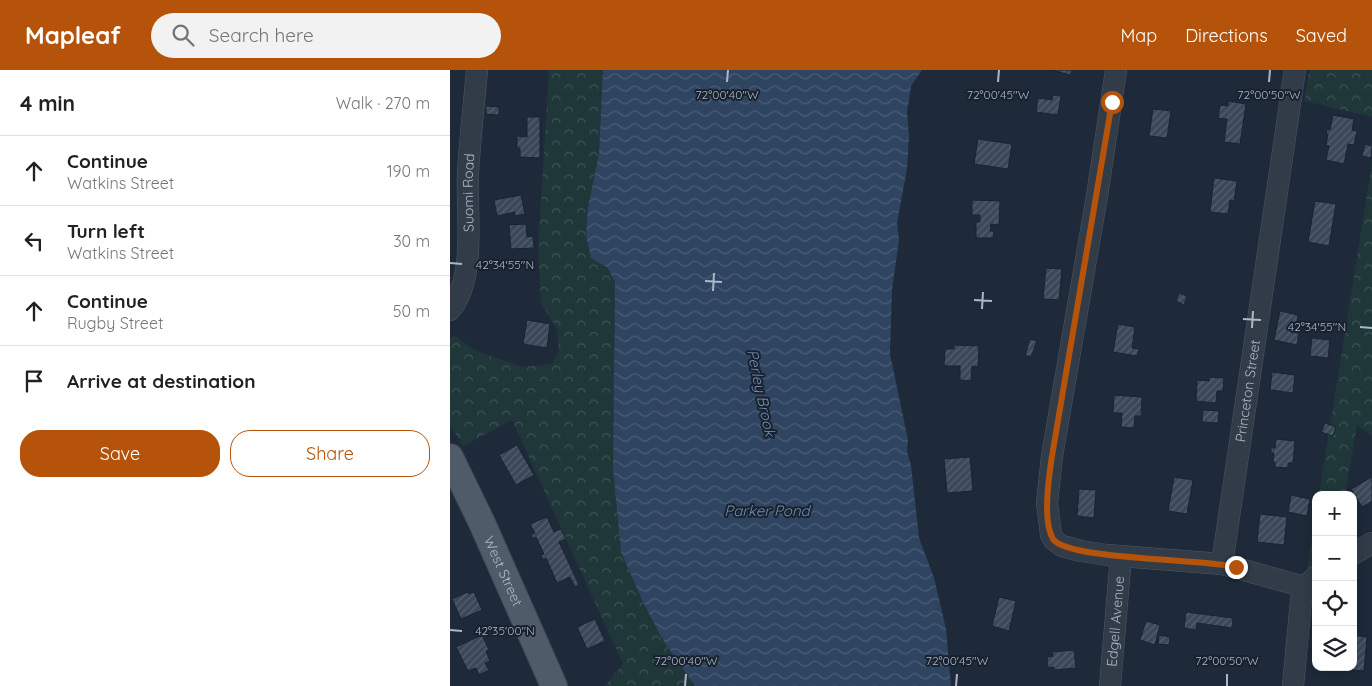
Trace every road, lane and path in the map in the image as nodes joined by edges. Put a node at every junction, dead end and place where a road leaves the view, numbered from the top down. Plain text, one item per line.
1 (477, 70) edge
2 (1116, 70) edge
3 (1295, 70) edge
4 (450, 310) edge
5 (450, 457) edge
6 (1372, 543) edge
7 (1357, 552) edge
8 (1121, 556) junction
9 (1222, 564) junction
10 (1310, 581) edge
11 (554, 686) edge
12 (1110, 686) edge
13 (1293, 686) edge

1 - 4 street, Suomi Road
2 - 8 street
3 - 9 street, Princeton Street
5 - 11 main road, West Street
6 - 7 street
8 - 9 street
8 - 12 street, Edgell Avenue
9 - 10 street
10 - 13 street

